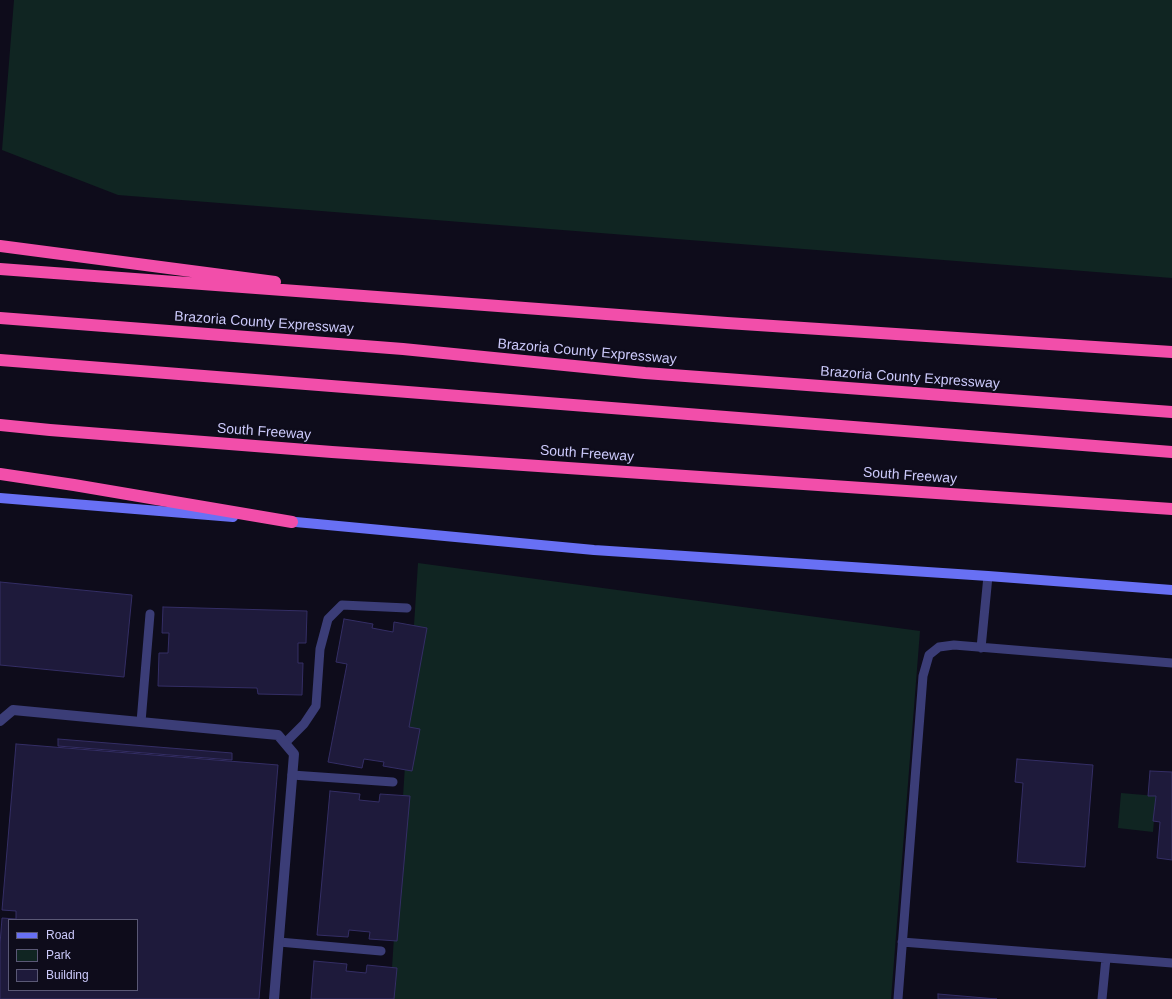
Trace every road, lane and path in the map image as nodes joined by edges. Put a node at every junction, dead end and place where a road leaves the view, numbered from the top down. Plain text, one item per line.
1 (0, 246) edge
2 (0, 269) edge
3 (407, 299) junction
4 (0, 318) edge
5 (1172, 352) edge
6 (0, 360) edge
7 (1172, 412) edge
8 (0, 425) edge
9 (1172, 452) edge
10 (0, 474) edge
11 (0, 498) edge
12 (1172, 508) edge
13 (292, 522) junction
14 (988, 576) junction
15 (1172, 590) edge
16 (407, 608) dead end
17 (150, 614) dead end
18 (981, 648) junction
19 (1172, 663) edge
20 (1, 718) edge
21 (141, 722) junction
22 (285, 743) junction
23 (292, 775) junction
24 (393, 782) dead end
25 (279, 942) junction
26 (902, 942) junction
27 (381, 951) dead end
28 (1106, 958) junction
29 (1172, 963) edge
30 (274, 999) edge
31 (898, 999) edge
32 (1102, 999) edge

1 - 3 highway
2 - 3 highway
3 - 5 highway
4 - 7 highway, Brazoria County Expressway
6 - 9 highway
8 - 12 highway, South Freeway
10 - 13 highway
11 - 13 main road
13 - 14 main road
14 - 15 main road
14 - 18 lane
16 - 22 lane
17 - 21 lane
18 - 19 lane
18 - 26 lane
20 - 21 street
21 - 22 street
22 - 23 street
23 - 24 lane
23 - 25 street
25 - 27 lane
25 - 30 street
26 - 28 lane
26 - 31 lane
28 - 29 lane
28 - 32 lane

